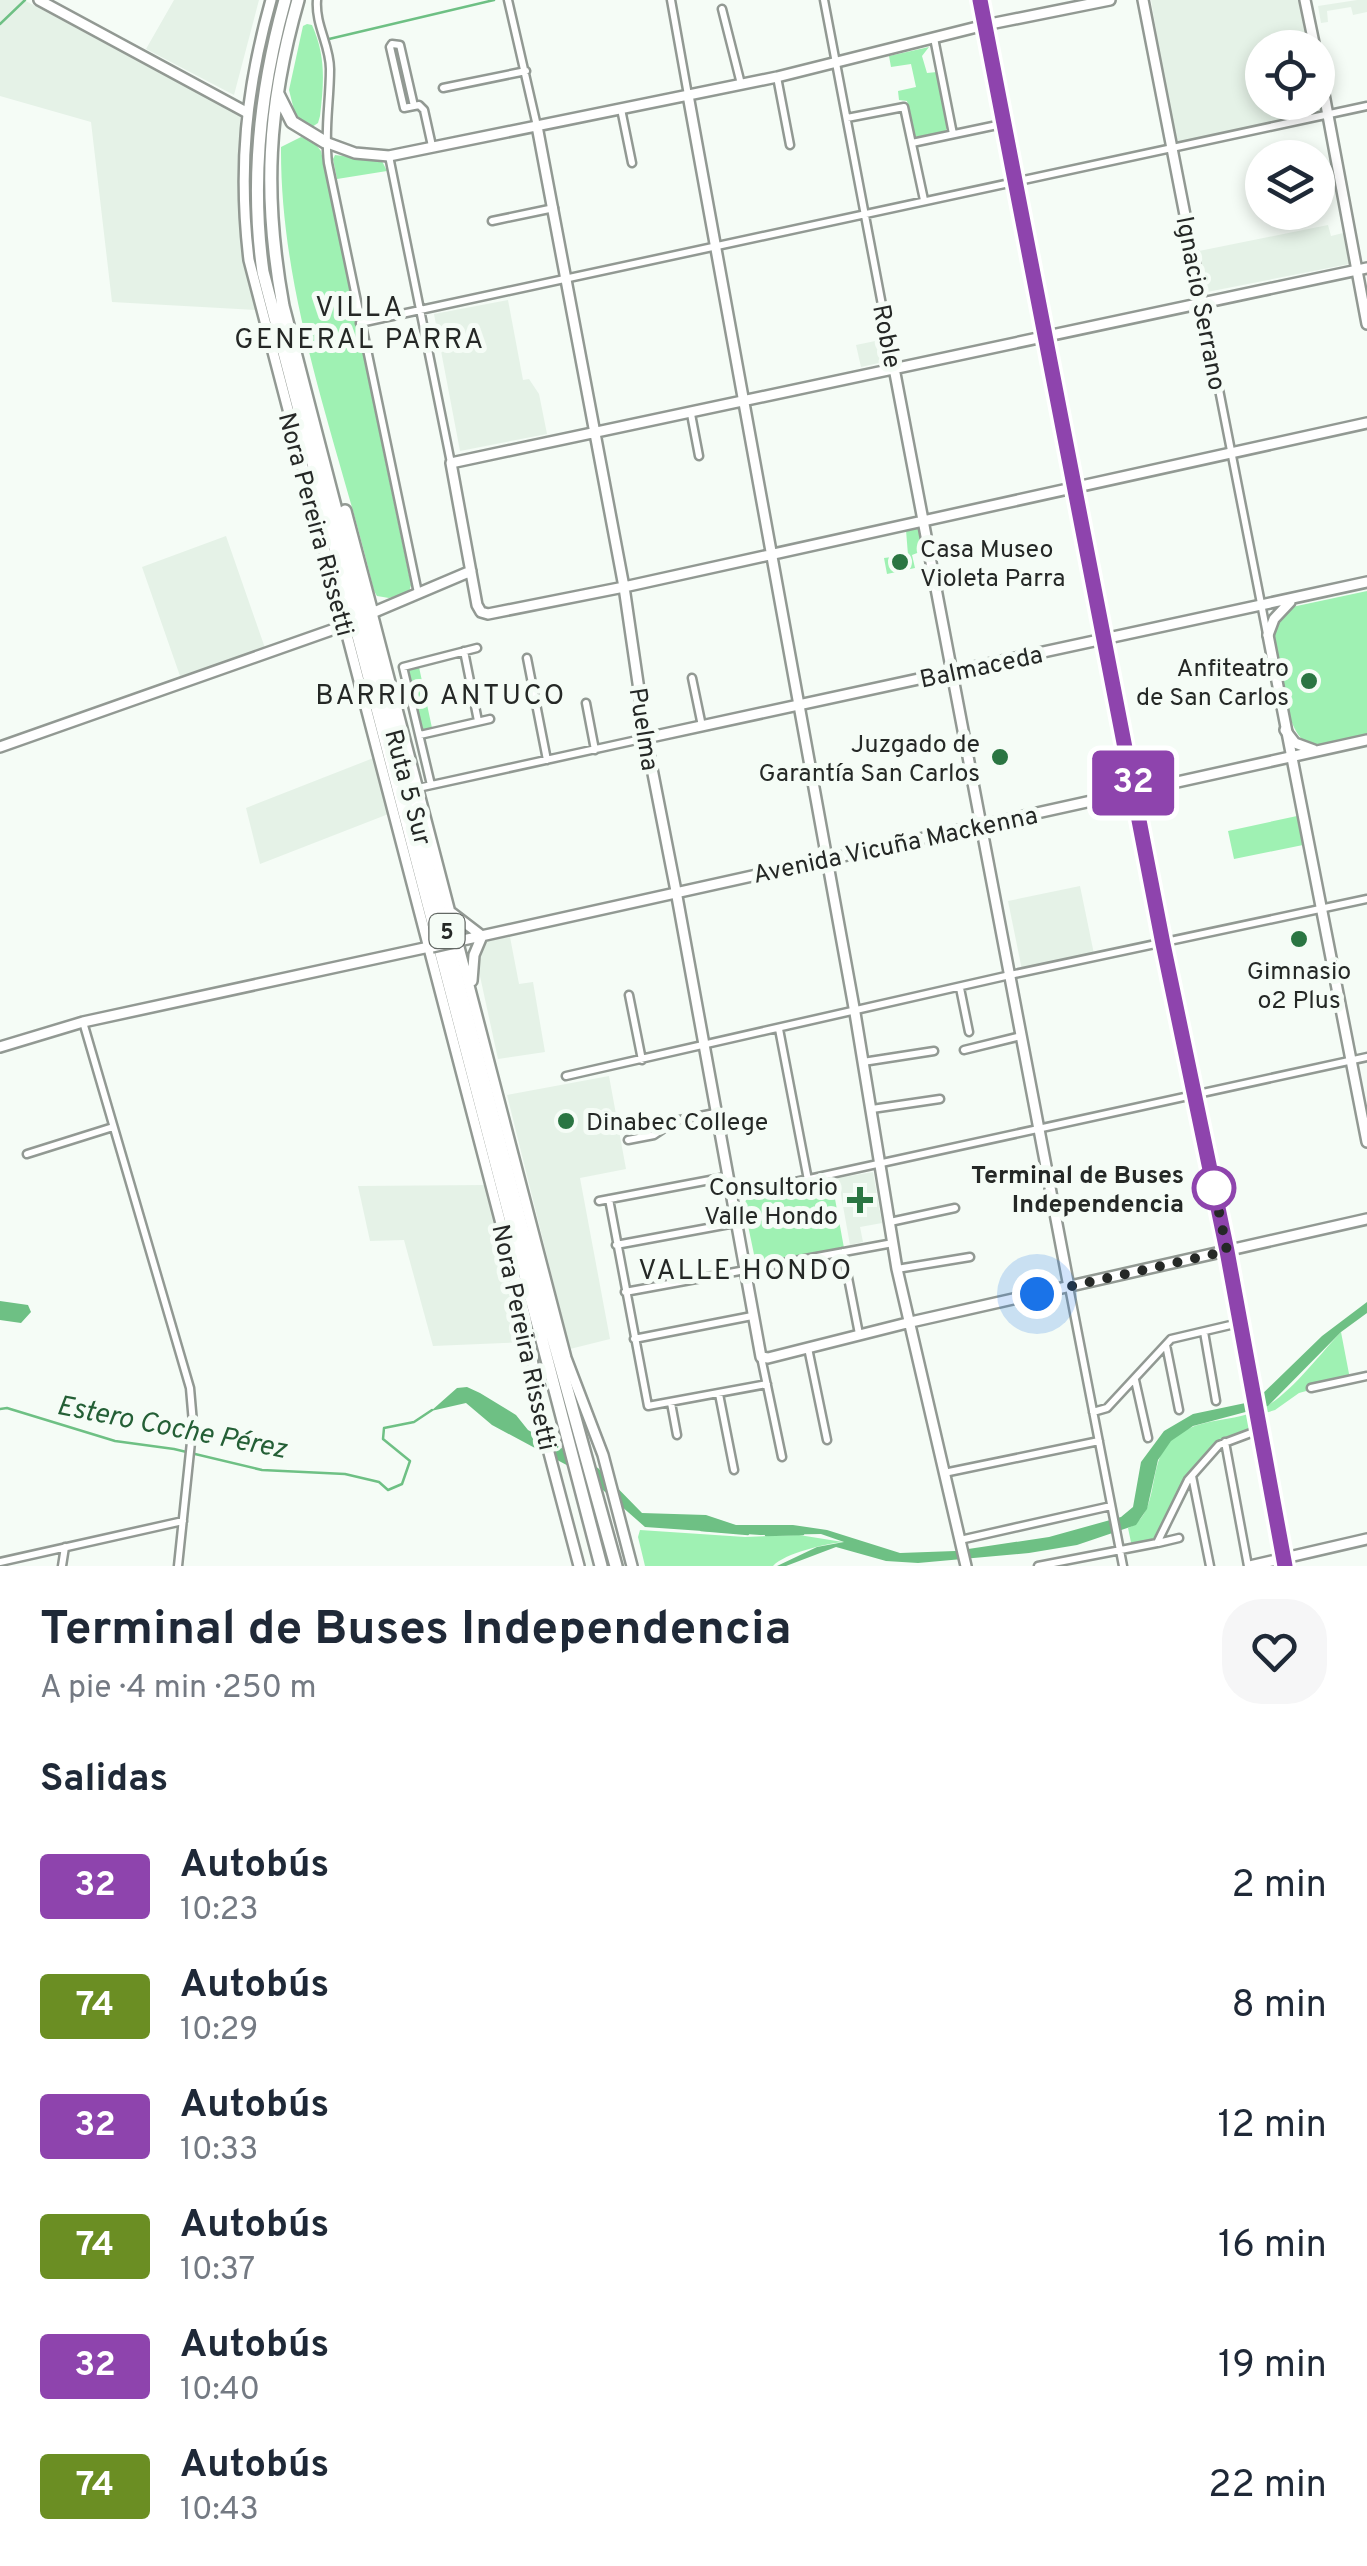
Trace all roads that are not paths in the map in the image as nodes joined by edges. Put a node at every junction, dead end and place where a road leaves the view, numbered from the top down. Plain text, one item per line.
1 (40, 0) edge
2 (272, 0) edge
3 (285, 0) edge
4 (298, 0) edge
5 (318, 0) edge
6 (671, 0) edge
7 (824, 0) edge
8 (980, 0) edge
9 (1110, 0) edge
10 (1143, 0) edge
11 (1305, 0) edge
12 (509, 2) edge
13 (1068, 4) edge
14 (722, 9) dead end
15 (985, 25) junction
16 (1311, 30) edge
17 (934, 37) junction
18 (836, 64) junction
19 (526, 71) junction
20 (777, 77) junction
21 (741, 84) junction
22 (443, 88) dead end
23 (278, 91) junction
24 (688, 95) junction
25 (414, 106) junction
26 (1367, 106) edge
27 (621, 109) junction
28 (246, 112) junction
29 (1335, 113) edge
30 (846, 118) junction
31 (1300, 120) edge
32 (1329, 120) edge
33 (1002, 124) junction
34 (537, 126) junction
35 (953, 134) junction
36 (325, 142) junction
37 (912, 143) junction
38 (790, 145) dead end
39 (432, 146) junction
40 (1172, 147) junction
41 (389, 156) junction
42 (632, 163) dead end
43 (1015, 181) junction
44 (924, 200) junction
45 (554, 208) junction
46 (863, 214) junction
47 (492, 221) dead end
48 (717, 246) junction
49 (1362, 269) edge
50 (567, 277) junction
51 (1202, 302) junction
52 (421, 310) junction
53 (360, 322) junction
54 (1367, 324) edge
55 (1045, 336) junction
56 (894, 368) junction
57 (744, 402) junction
58 (691, 414) junction
59 (313, 416) junction
60 (1367, 423) edge
61 (595, 433) junction
62 (1232, 451) junction
63 (699, 456) dead end
64 (451, 464) junction
65 (1074, 488) junction
66 (924, 522) junction
67 (771, 554) junction
68 (471, 571) junction
69 (1367, 582) edge
70 (624, 587) junction
71 (418, 593) junction
72 (1296, 598) junction
73 (1262, 606) junction
74 (372, 613) junction
75 (343, 626) junction
76 (1268, 635) junction
77 (1105, 640) junction
78 (478, 648) dead end
79 (464, 652) junction
80 (527, 658) dead end
81 (951, 672) junction
82 (692, 678) dead end
83 (586, 703) dead end
84 (798, 705) junction
85 (490, 718) dead end
86 (478, 721) junction
87 (702, 727) junction
88 (1285, 730) junction
89 (420, 735) junction
90 (646, 738) junction
91 (1367, 740) edge
92 (0, 746) edge
93 (594, 750) junction
94 (1322, 750) junction
95 (1290, 757) junction
96 (546, 760) junction
97 (431, 785) junction
98 (418, 788) junction
99 (1134, 790) junction
100 (980, 825) junction
101 (826, 859) junction
102 (676, 891) junction
103 (1367, 899) edge
104 (448, 909) junction
105 (1322, 910) junction
106 (482, 936) junction
107 (456, 942) junction
108 (1163, 944) junction
109 (431, 947) junction
110 (1010, 976) junction
111 (960, 988) junction
112 (629, 994) dead end
113 (472, 995) junction
114 (856, 1013) junction
115 (83, 1022) junction
116 (780, 1030) junction
117 (969, 1032) dead end
118 (1021, 1036) junction
119 (704, 1046) junction
120 (0, 1048) edge
121 (964, 1050) dead end
122 (934, 1052) dead end
123 (1367, 1057) edge
124 (642, 1060) junction
125 (1351, 1061) junction
126 (863, 1062) junction
127 (566, 1076) dead end
128 (1196, 1096) junction
129 (940, 1099) dead end
130 (872, 1109) junction
131 (715, 1113) junction
132 (112, 1127) junction
133 (1038, 1130) junction
134 (628, 1140) dead end
135 (1367, 1142) edge
136 (27, 1154) dead end
137 (880, 1164) junction
138 (726, 1178) junction
139 (808, 1180) junction
140 (730, 1196) junction
141 (956, 1208) dead end
142 (1367, 1218) edge
143 (890, 1222) junction
144 (735, 1224) junction
145 (893, 1243) junction
146 (616, 1245) junction
147 (1227, 1251) junction
148 (843, 1252) junction
149 (970, 1256) dead end
150 (898, 1269) junction
151 (744, 1270) junction
152 (1069, 1287) junction
153 (625, 1292) junction
154 (752, 1316) junction
155 (911, 1322) junction
156 (1239, 1323) junction
157 (1204, 1332) junction
158 (859, 1334) junction
159 (634, 1340) junction
160 (1166, 1343) junction
161 (808, 1348) junction
162 (761, 1357) junction
163 (1367, 1376) edge
164 (1135, 1380) junction
165 (767, 1384) junction
166 (1312, 1388) dead end
167 (718, 1394) junction
168 (1216, 1401) dead end
169 (670, 1403) junction
170 (1179, 1410) dead end
171 (1093, 1412) junction
172 (1259, 1430) junction
173 (677, 1435) dead end
174 (1148, 1438) dead end
175 (827, 1440) dead end
176 (1099, 1440) junction
177 (1225, 1442) junction
178 (782, 1457) dead end
179 (734, 1470) dead end
180 (944, 1472) junction
181 (1192, 1476) junction
182 (1112, 1509) junction
183 (183, 1521) junction
184 (1179, 1538) dead end
185 (1367, 1539) edge
186 (961, 1543) junction
187 (1157, 1543) junction
188 (65, 1546) junction
189 (1120, 1550) junction
190 (0, 1562) edge
191 (1284, 1562) edge
192 (965, 1564) edge
193 (62, 1566) edge
194 (178, 1566) edge
195 (579, 1566) edge
196 (601, 1566) edge
197 (616, 1566) edge
198 (632, 1566) edge
199 (1038, 1566) edge
200 (1122, 1566) edge
201 (1210, 1566) edge
202 (1249, 1566) edge

1 - 28 street
2 - 28 street, Nora Pereira Rissetti
3 - 196 highway, Ruta 5 Sur / 5
4 - 23 highway, Ruta 5 Sur / 5
5 - 36 street
6 - 24 street
7 - 18 street, Roble
8 - 15 street
9 - 13 street
10 - 40 street, Ignacio Serrano
11 - 16 street
12 - 19 street, Puelma
13 - 15 street
14 - 21 street
15 - 17 street
15 - 33 street
17 - 18 street
17 - 35 street
18 - 20 street
18 - 30 street, Roble
19 - 22 street
19 - 34 street, Puelma
20 - 21 street
20 - 38 street
21 - 24 street
23 - 36 highway
23 - 59 highway, Ruta 5 Sur / 5
24 - 27 street
24 - 48 street
25 - 25 street
25 - 39 street
26 - 29 street
27 - 34 street
27 - 42 street
28 - 75 street, Nora Pereira Rissetti
30 - 37 street
30 - 46 street, Roble
31 - 40 street
32 - 49 street
33 - 35 street
33 - 43 street
34 - 39 street
34 - 45 street, Puelma
35 - 37 street
36 - 41 street
36 - 53 street
37 - 44 street
39 - 41 street
40 - 43 street
40 - 51 street, Ignacio Serrano
41 - 52 street
43 - 44 street
43 - 55 street
44 - 46 street
45 - 47 street
45 - 50 street, Puelma
46 - 48 street
46 - 56 street, Roble
48 - 50 street
48 - 57 street
49 - 51 street
49 - 54 street
50 - 52 street
50 - 61 street, Puelma
51 - 55 street
51 - 62 street, Ignacio Serrano
52 - 53 street
52 - 64 street
53 - 71 street
55 - 56 street
55 - 65 street
56 - 57 street
56 - 66 street, Roble
57 - 58 street
57 - 67 street
58 - 61 street
58 - 63 street
59 - 74 highway
59 - 197 highway, Ruta 5 Sur / 5
60 - 62 street
61 - 64 street
61 - 70 street, Puelma
62 - 65 street
62 - 73 street, Ignacio Serrano
64 - 68 street
65 - 66 street
65 - 77 street
66 - 67 street
66 - 81 street, Roble
67 - 70 street
67 - 84 street
68 - 70 street
68 - 71 street
69 - 72 street, Balmaceda
70 - 90 street, Puelma
71 - 74 street
72 - 73 street, Balmaceda
72 - 76 street
73 - 76 street, Ignacio Serrano
73 - 77 street, Balmaceda
74 - 98 street
75 - 92 street
75 - 109 street, Nora Pereira Rissetti
76 - 88 street
77 - 81 street, Balmaceda
77 - 99 street
78 - 79 street
79 - 86 street
79 - 89 street
80 - 96 street
81 - 84 street, Balmaceda
81 - 100 street, Roble
82 - 87 street
83 - 93 street
84 - 87 street, Balmaceda
84 - 101 street
85 - 86 street
86 - 89 street
87 - 90 street, Balmaceda
88 - 94 street
88 - 95 street
89 - 97 street
90 - 93 street, Balmaceda
90 - 102 street, Puelma
91 - 94 street, Avenida Vicuña Mackenna
93 - 96 street, Balmaceda
94 - 95 street, Avenida Vicuña Mackenna
95 - 99 street, Avenida Vicuña Mackenna
95 - 105 street
96 - 97 street, Balmaceda
97 - 98 street, Balmaceda
98 - 104 street
99 - 100 street, Avenida Vicuña Mackenna
99 - 108 street
100 - 101 street, Avenida Vicuña Mackenna
100 - 110 street, Roble
101 - 102 street, Avenida Vicuña Mackenna
101 - 114 street
102 - 106 street, Avenida Vicuña Mackenna
102 - 119 street, Puelma
103 - 105 street
104 - 106 street
104 - 107 street
105 - 108 street
105 - 125 street
106 - 107 street, Avenida Vicuña Mackenna
106 - 113 street
107 - 109 street, Avenida Vicuña Mackenna, bridge
107 - 113 street
108 - 110 street
108 - 128 street
109 - 115 street
109 - 195 street, Nora Pereira Rissetti
110 - 111 street
110 - 118 street, Roble
111 - 114 street
111 - 117 street
112 - 124 street
113 - 198 street
114 - 116 street
114 - 126 street
115 - 120 street
115 - 132 street
116 - 119 street
116 - 139 street
118 - 121 street
118 - 133 street, Roble
119 - 124 street
119 - 131 street, Puelma
122 - 126 street
123 - 125 street
124 - 127 street
125 - 128 street
125 - 135 street
126 - 130 street
128 - 133 street
128 - 147 street
129 - 130 street
130 - 137 street
131 - 134 street
131 - 138 street, Puelma
132 - 136 street
132 - 183 street
133 - 137 street
133 - 152 street, Roble
137 - 139 street
137 - 143 street
138 - 140 street, Puelma
138 - 146 street
139 - 140 street
140 - 144 street, Puelma
141 - 143 street
142 - 147 street
143 - 145 street
144 - 146 street
144 - 151 street, Puelma
145 - 148 street
145 - 150 street
146 - 153 street
147 - 152 street
147 - 156 street
148 - 151 street
148 - 158 street
149 - 150 street
150 - 155 street
151 - 153 street
151 - 154 street, Puelma
152 - 155 street
152 - 171 street
153 - 159 street
154 - 159 street
154 - 162 street, Puelma
155 - 158 street
155 - 180 street
156 - 157 street
156 - 172 street
157 - 160 street
157 - 168 street
158 - 161 street
159 - 169 street
160 - 164 street
160 - 170 street
161 - 162 street
161 - 175 street
162 - 165 street, Puelma
163 - 166 street
164 - 171 street
164 - 174 street
165 - 167 street
165 - 178 street, Puelma
167 - 169 street
167 - 179 street
169 - 173 street
171 - 176 street
172 - 177 street
172 - 191 street
176 - 180 street
176 - 182 street
177 - 181 street
177 - 202 street
180 - 186 street
181 - 187 street
181 - 201 street
182 - 186 street
182 - 189 street
183 - 188 street
183 - 194 street
184 - 187 street
185 - 191 street
186 - 192 street
187 - 189 street
188 - 190 street
188 - 193 street
189 - 199 street
189 - 200 street
191 - 202 street

